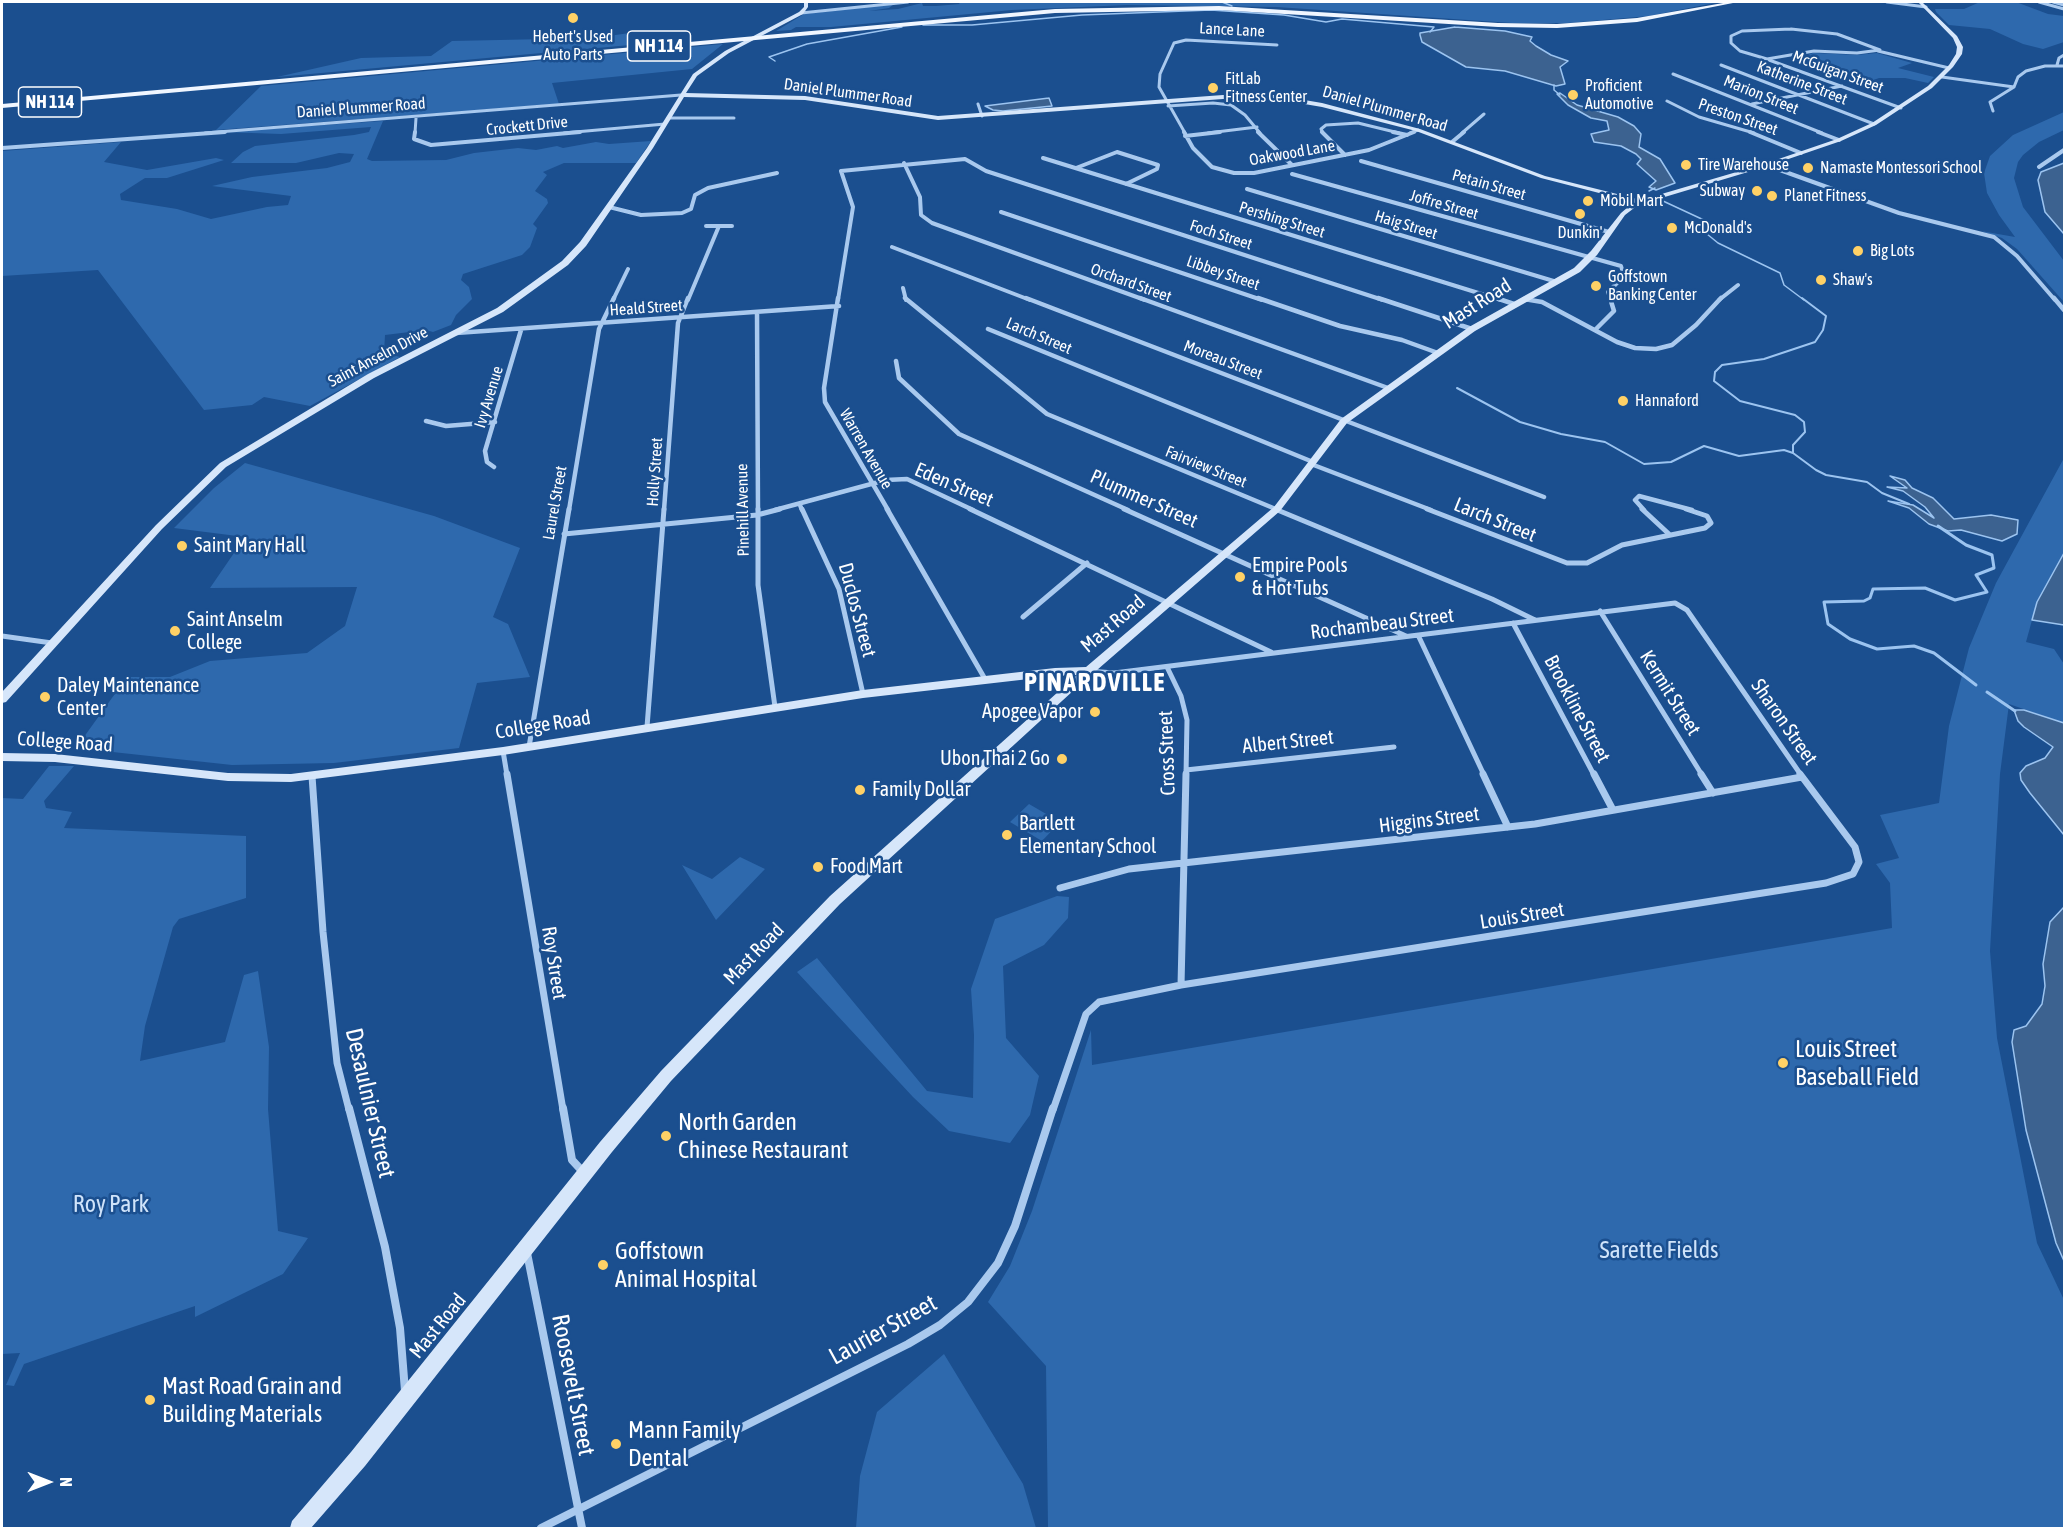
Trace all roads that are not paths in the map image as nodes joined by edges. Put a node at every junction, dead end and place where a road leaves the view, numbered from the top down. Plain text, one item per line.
1 (806, 2) edge
2 (908, 2) edge
3 (1736, 2) edge
4 (1887, 2) edge
5 (1920, 2) edge
6 (2039, 2) edge
7 (2053, 2) edge
8 (1926, 7) junction
9 (2064, 7) edge
10 (801, 13) junction
11 (755, 37) junction
12 (722, 40) junction
13 (1186, 40) joint
14 (1277, 45) dead end
15 (738, 46) junction
16 (1879, 50) junction
17 (2064, 55) edge
18 (1767, 59) junction
19 (1721, 65) dead end
20 (2057, 65) junction
21 (2064, 66) edge
22 (1950, 67) junction
23 (1673, 74) dead end
24 (1942, 77) junction
25 (1843, 86) junction
26 (2014, 87) junction
27 (681, 95) junction
28 (1797, 95) junction
29 (1667, 101) dead end
30 (978, 104) dead end
31 (1167, 104) junction
32 (1751, 104) junction
33 (2, 106) edge
34 (1901, 108) junction
35 (1993, 111) dead end
36 (1484, 114) dead end
37 (982, 116) junction
38 (416, 118) junction
39 (734, 118) dead end
40 (667, 121) junction
41 (1874, 124) junction
42 (1257, 127) junction
43 (1418, 130) junction
44 (1408, 135) junction
45 (1185, 136) junction
46 (1839, 140) junction
47 (1452, 142) junction
48 (2, 148) edge
49 (2064, 150) edge
50 (1801, 153) junction
51 (1345, 155) junction
52 (1043, 158) dead end
53 (1361, 161) dead end
54 (904, 163) junction
55 (1292, 165) junction
56 (1766, 165) junction
57 (2039, 167) dead end
58 (1076, 168) junction
59 (777, 173) dead end
60 (1292, 174) dead end
61 (1126, 184) junction
62 (1247, 189) dead end
63 (1640, 202) junction
64 (609, 207) junction
65 (1001, 212) dead end
66 (706, 226) dead end
67 (719, 226) junction
68 (732, 226) dead end
69 (1610, 232) junction
70 (892, 247) dead end
71 (1590, 259) junction
72 (628, 269) dead end
73 (1623, 272) junction
74 (1557, 282) junction
75 (1738, 285) dead end
76 (903, 288) dead end
77 (1523, 299) junction
78 (1514, 304) junction
79 (839, 306) junction
80 (2064, 310) edge
81 (757, 312) junction
82 (679, 318) junction
83 (600, 324) junction
84 (988, 329) dead end
85 (1472, 329) junction
86 (521, 330) junction
87 (1594, 330) junction
88 (455, 333) junction
89 (1438, 353) junction
90 (896, 361) dead end
91 (1388, 388) junction
92 (426, 421) dead end
93 (1344, 421) junction
94 (495, 422) junction
95 (1312, 463) junction
96 (494, 467) dead end
97 (872, 484) junction
98 (1544, 497) dead end
99 (800, 505) junction
100 (1277, 509) junction
101 (757, 515) junction
102 (662, 525) junction
103 (564, 534) junction
104 (1670, 535) junction
105 (1228, 554) junction
106 (1087, 563) junction
107 (1171, 603) junction
108 (1677, 604) joint
109 (1600, 611) junction
110 (1023, 617) dead end
111 (1535, 620) junction
112 (1513, 623) junction
113 (1418, 635) junction
114 (2, 636) edge
115 (1406, 637) junction
116 (52, 643) junction
117 (1271, 653) junction
118 (1167, 667) junction
119 (1089, 671) junction
120 (985, 679) junction
121 (862, 694) junction
122 (2, 699) edge
123 (775, 707) junction
124 (647, 728) junction
125 (529, 747) junction
126 (1394, 747) dead end
127 (503, 751) junction
128 (2, 758) edge
129 (1186, 770) junction
130 (312, 776) junction
131 (1802, 777) junction
132 (1713, 793) junction
133 (1613, 810) junction
134 (1508, 827) junction
135 (1859, 862) joint
136 (1184, 864) junction
137 (1060, 888) dead end
138 (1181, 985) junction
139 (585, 1174) junction
140 (526, 1250) junction
141 (405, 1401) junction
142 (577, 1509) junction
143 (299, 1528) edge
144 (541, 1528) edge
145 (582, 1528) edge

1 - 10 street
2 - 10 street
3 - 11 main road, NH 114
4 - 8 street
5 - 8 street, Mast Road
6 - 9 street
7 - 9 street
8 - 22 street, Mast Road
10 - 11 street, Saint Anselm Drive
11 - 12 main road, NH 114
11 - 15 street, Saint Anselm Drive
12 - 15 street
12 - 33 main road, NH 114
13 - 14 street, Lance Lane
13 - 31 street, Oakwood Lane
15 - 27 street, Saint Anselm Drive
16 - 18 street
16 - 18 street, McGuigan Street
16 - 22 street
17 - 20 street
18 - 25 street, McGuigan Street
19 - 28 street, Katherine Street
20 - 21 street
20 - 26 street
22 - 24 street, Mast Road
23 - 32 street, Marion Street
24 - 26 street
24 - 34 street, Mast Road
25 - 28 street
25 - 34 street, McGuigan Street
26 - 35 street
27 - 37 street, Daniel Plummer Road
27 - 38 street, Daniel Plummer Road
27 - 40 street, Saint Anselm Drive
28 - 32 street
28 - 41 street, Katherine Street
29 - 50 street, Preston Street
30 - 37 street
31 - 37 street, Daniel Plummer Road
31 - 42 street
31 - 43 street, Daniel Plummer Road
31 - 45 street, Oakwood Lane
32 - 46 street, Marion Street
34 - 41 street, Mast Road
36 - 47 street
38 - 40 street, Crockett Drive
38 - 48 street, Daniel Plummer Road
39 - 40 street
40 - 64 street, Saint Anselm Drive
41 - 46 street, Mast Road
42 - 45 street
42 - 55 street
43 - 44 street, Oakwood Lane
43 - 47 street, Daniel Plummer Road
44 - 51 street, Oakwood Lane
44 - 51 street
45 - 55 street, Oakwood Lane
46 - 50 street, Mast Road
47 - 63 street, Daniel Plummer Road
49 - 57 street
50 - 56 street, Mast Road
51 - 55 street, Oakwood Lane
52 - 58 street, Pershing Street
53 - 69 street, Petain Street
54 - 79 street, Warren Avenue
54 - 85 street, Foch Street
54 - 91 street, Orchard Street
56 - 63 street, Mast Road
56 - 80 street
58 - 61 street, Pershing Street
58 - 61 street
59 - 64 street
60 - 71 street, Joffre Street
61 - 78 street, Pershing Street
62 - 74 street, Haig Street
63 - 69 street, Mast Road
64 - 88 street, Saint Anselm Drive
65 - 89 street, Libbey Street
66 - 67 street
67 - 68 street
67 - 82 street, Holly Street
69 - 71 street, Mast Road
70 - 93 street, Moreau Street
71 - 73 street
71 - 73 street
71 - 74 street, Mast Road
72 - 83 street, Laurel Street
73 - 87 street
74 - 77 street, Mast Road
75 - 87 street
76 - 100 street, Fairview Street
77 - 78 street, Mast Road
77 - 87 street
78 - 85 street, Mast Road
79 - 81 street, Heald Street
79 - 97 street, Warren Avenue
81 - 82 street, Heald Street
81 - 101 street, Pinehill Avenue
82 - 83 street, Heald Street
82 - 102 street, Holly Street
83 - 86 street, Heald Street
83 - 103 street, Laurel Street
84 - 95 street, Larch Street
85 - 89 street, Mast Road
86 - 88 street, Heald Street
86 - 94 street, Ivy Avenue
88 - 116 street, Saint Anselm Drive
89 - 91 street, Mast Road
90 - 105 street, Plummer Street
91 - 93 street, Mast Road
92 - 94 street
93 - 95 street, Mast Road
93 - 98 street, Moreau Street
94 - 96 street, Ivy Avenue
95 - 100 street, Mast Road
95 - 104 street, Larch Street
97 - 99 street, Eden Street
97 - 106 street, Eden Street
97 - 120 street, Warren Avenue
99 - 101 street, Eden Street
99 - 121 street, Duclos Street
100 - 105 street, Mast Road
100 - 111 street, Fairview Street
101 - 102 street, Eden Street
101 - 123 street, Pinehill Avenue
102 - 103 street, Eden Street
102 - 124 street, Holly Street
103 - 125 street, Laurel Street
104 - 104 street, Larch Street
105 - 107 street, Mast Road
105 - 115 street, Plummer Street
106 - 107 street, Eden Street
106 - 110 street
107 - 117 street, Eden Street
107 - 119 street, Mast Road
108 - 109 street, Rochambeau Street
108 - 131 street, Sharon Street
109 - 111 street, Rochambeau Street
109 - 132 street, Kermit Street
111 - 112 street, Rochambeau Street
112 - 113 street, Rochambeau Street
112 - 133 street, Brookline Street
113 - 115 street, Rochambeau Street
113 - 134 street
114 - 116 street
115 - 117 street, Rochambeau Street
116 - 122 street, Saint Anselm Drive
117 - 118 street, Rochambeau Street
118 - 119 street, Rochambeau Street
118 - 129 street, Cross Street
119 - 120 street, College Road
119 - 139 street, Mast Road
120 - 121 street, College Road
121 - 123 street, College Road
123 - 124 street, College Road
124 - 125 street, College Road
125 - 127 street, College Road
126 - 129 street, Albert Street
127 - 130 street, College Road
127 - 139 street, Roy Street
128 - 130 street, College Road
129 - 136 street, Cross Street
130 - 141 street, Desaulnier Street
131 - 132 street, Higgins Street
131 - 135 street, Sharon Street
132 - 133 street, Higgins Street
133 - 134 street, Higgins Street
134 - 136 street, Higgins Street
135 - 138 street, Louis Street
136 - 137 street, Higgins Street
136 - 138 street, Cross Street
138 - 142 street, Laurier Street
139 - 140 street, Mast Road
140 - 141 street, Mast Road
140 - 142 street, Roosevelt Street
141 - 143 street, Mast Road
142 - 144 street, Laurier Street
142 - 145 street, Roosevelt Street

